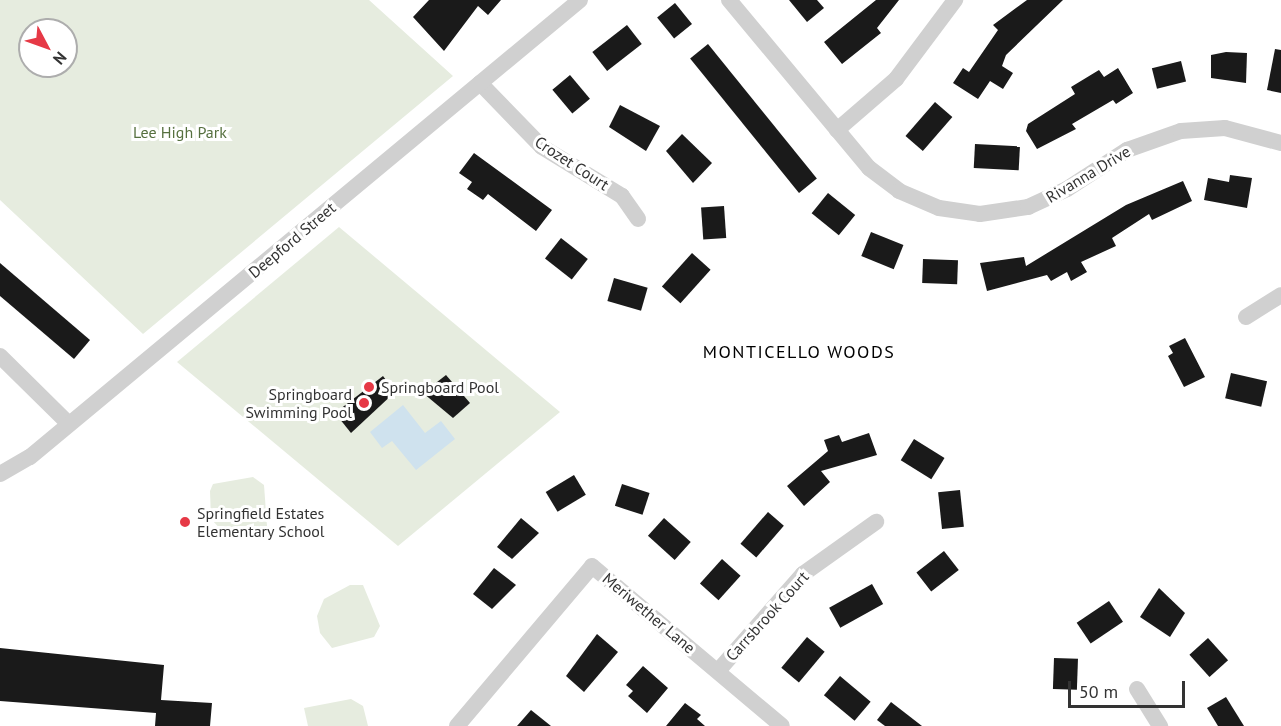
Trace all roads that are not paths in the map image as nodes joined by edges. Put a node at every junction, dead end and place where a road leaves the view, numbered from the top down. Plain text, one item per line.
1 (580, 0) edge
2 (729, 0) edge
3 (955, 0) edge
4 (480, 83) junction
5 (837, 130) junction
6 (1281, 143) edge
7 (638, 219) dead end
8 (1281, 295) edge
9 (1246, 317) dead end
10 (0, 356) edge
11 (69, 424) junction
12 (0, 474) edge
13 (876, 522) dead end
14 (718, 671) junction
15 (1137, 689) dead end
16 (457, 726) edge
17 (782, 726) edge
18 (1160, 726) edge

1 - 4 street, Deepford Street
2 - 5 street, Rivanna Drive
3 - 5 street
4 - 7 street, Crozet Court
4 - 11 street, Deepford Street
5 - 6 street, Rivanna Drive
8 - 9 street
10 - 11 street
11 - 12 street, Deepford Street
13 - 14 street, Carrsbrook Court
14 - 16 street, Meriwether Lane
14 - 17 street, Meriwether Lane
15 - 18 street

